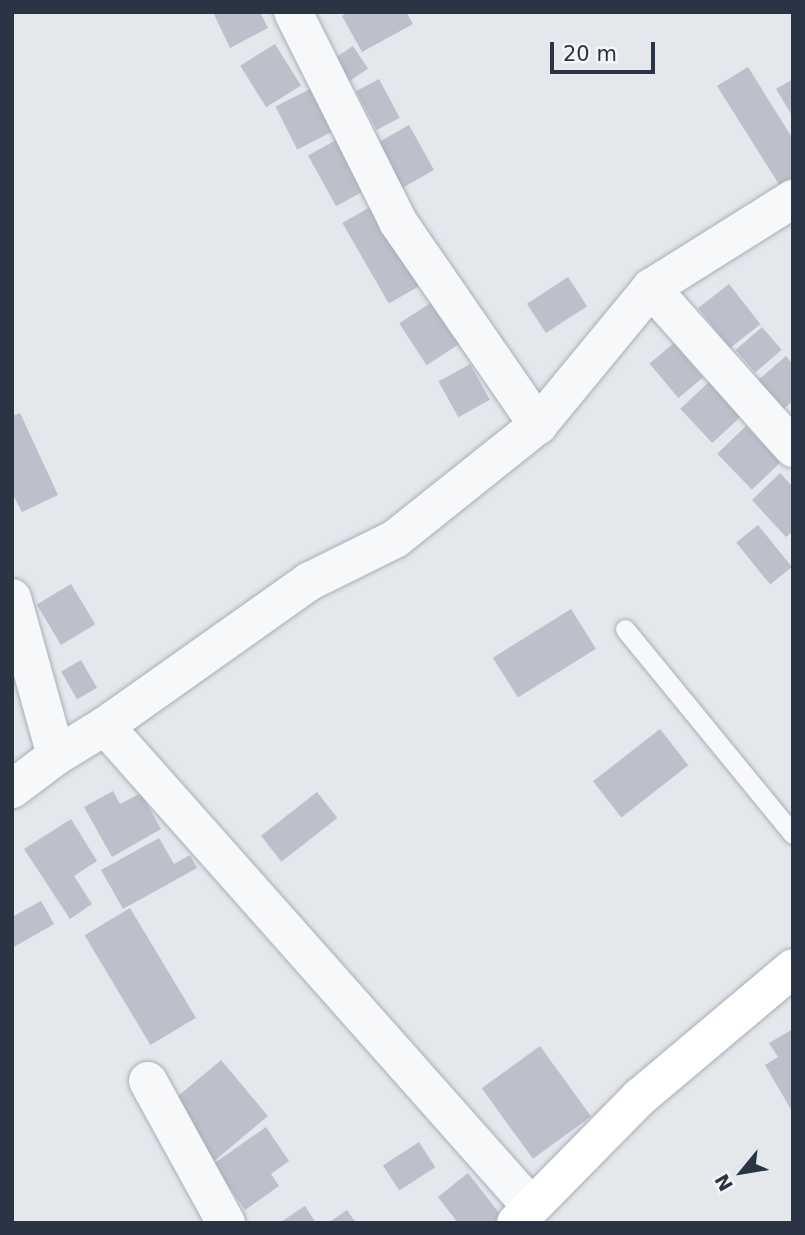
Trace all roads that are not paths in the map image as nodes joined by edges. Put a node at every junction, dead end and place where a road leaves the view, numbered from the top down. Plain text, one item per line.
1 (293, 12) edge
2 (793, 199) edge
3 (651, 288) junction
4 (538, 425) junction
5 (793, 448) edge
6 (12, 598) edge
7 (625, 629) dead end
8 (105, 726) junction
9 (56, 755) junction
10 (12, 789) edge
11 (793, 834) edge
12 (793, 968) edge
13 (148, 1081) dead end
14 (523, 1214) edge
15 (226, 1223) edge

1 - 4 street
2 - 3 street
3 - 4 street
3 - 5 street
4 - 8 street
6 - 9 street
7 - 11 lane
8 - 9 street
8 - 14 street
9 - 10 street
12 - 14 street
13 - 15 street

